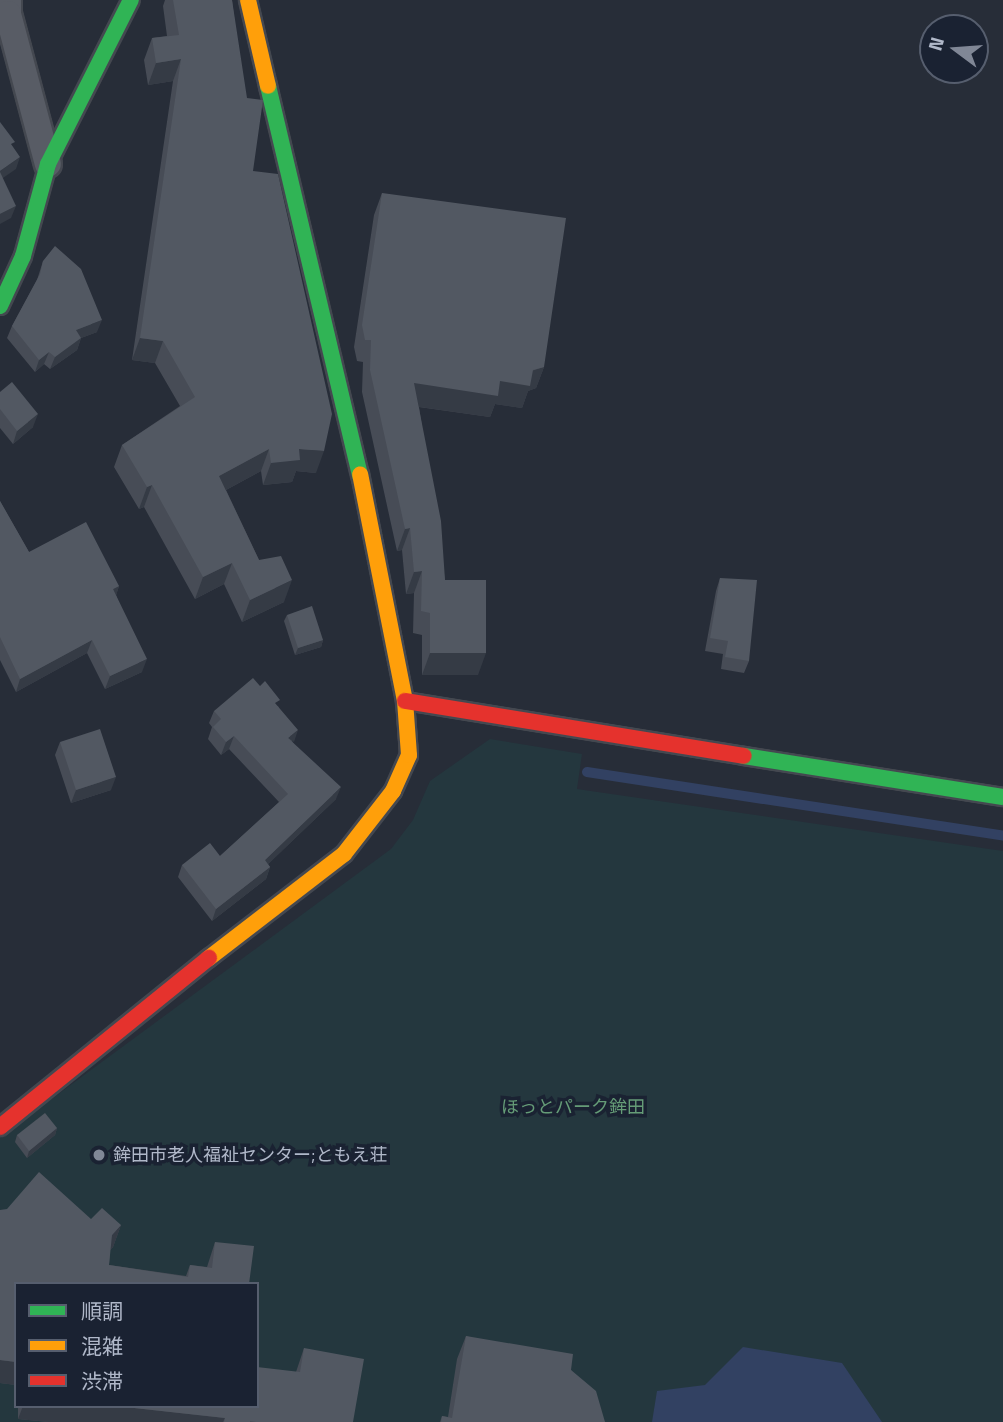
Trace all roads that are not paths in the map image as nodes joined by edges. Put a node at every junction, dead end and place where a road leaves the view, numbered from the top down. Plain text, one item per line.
1 (8, 0) edge
2 (131, 0) edge
3 (248, 0) edge
4 (48, 164) junction
5 (0, 306) edge
6 (405, 701) junction
7 (1003, 797) edge
8 (0, 1127) edge

1 - 4 street
2 - 4 street
3 - 6 street
4 - 5 street
6 - 7 street
6 - 8 street

